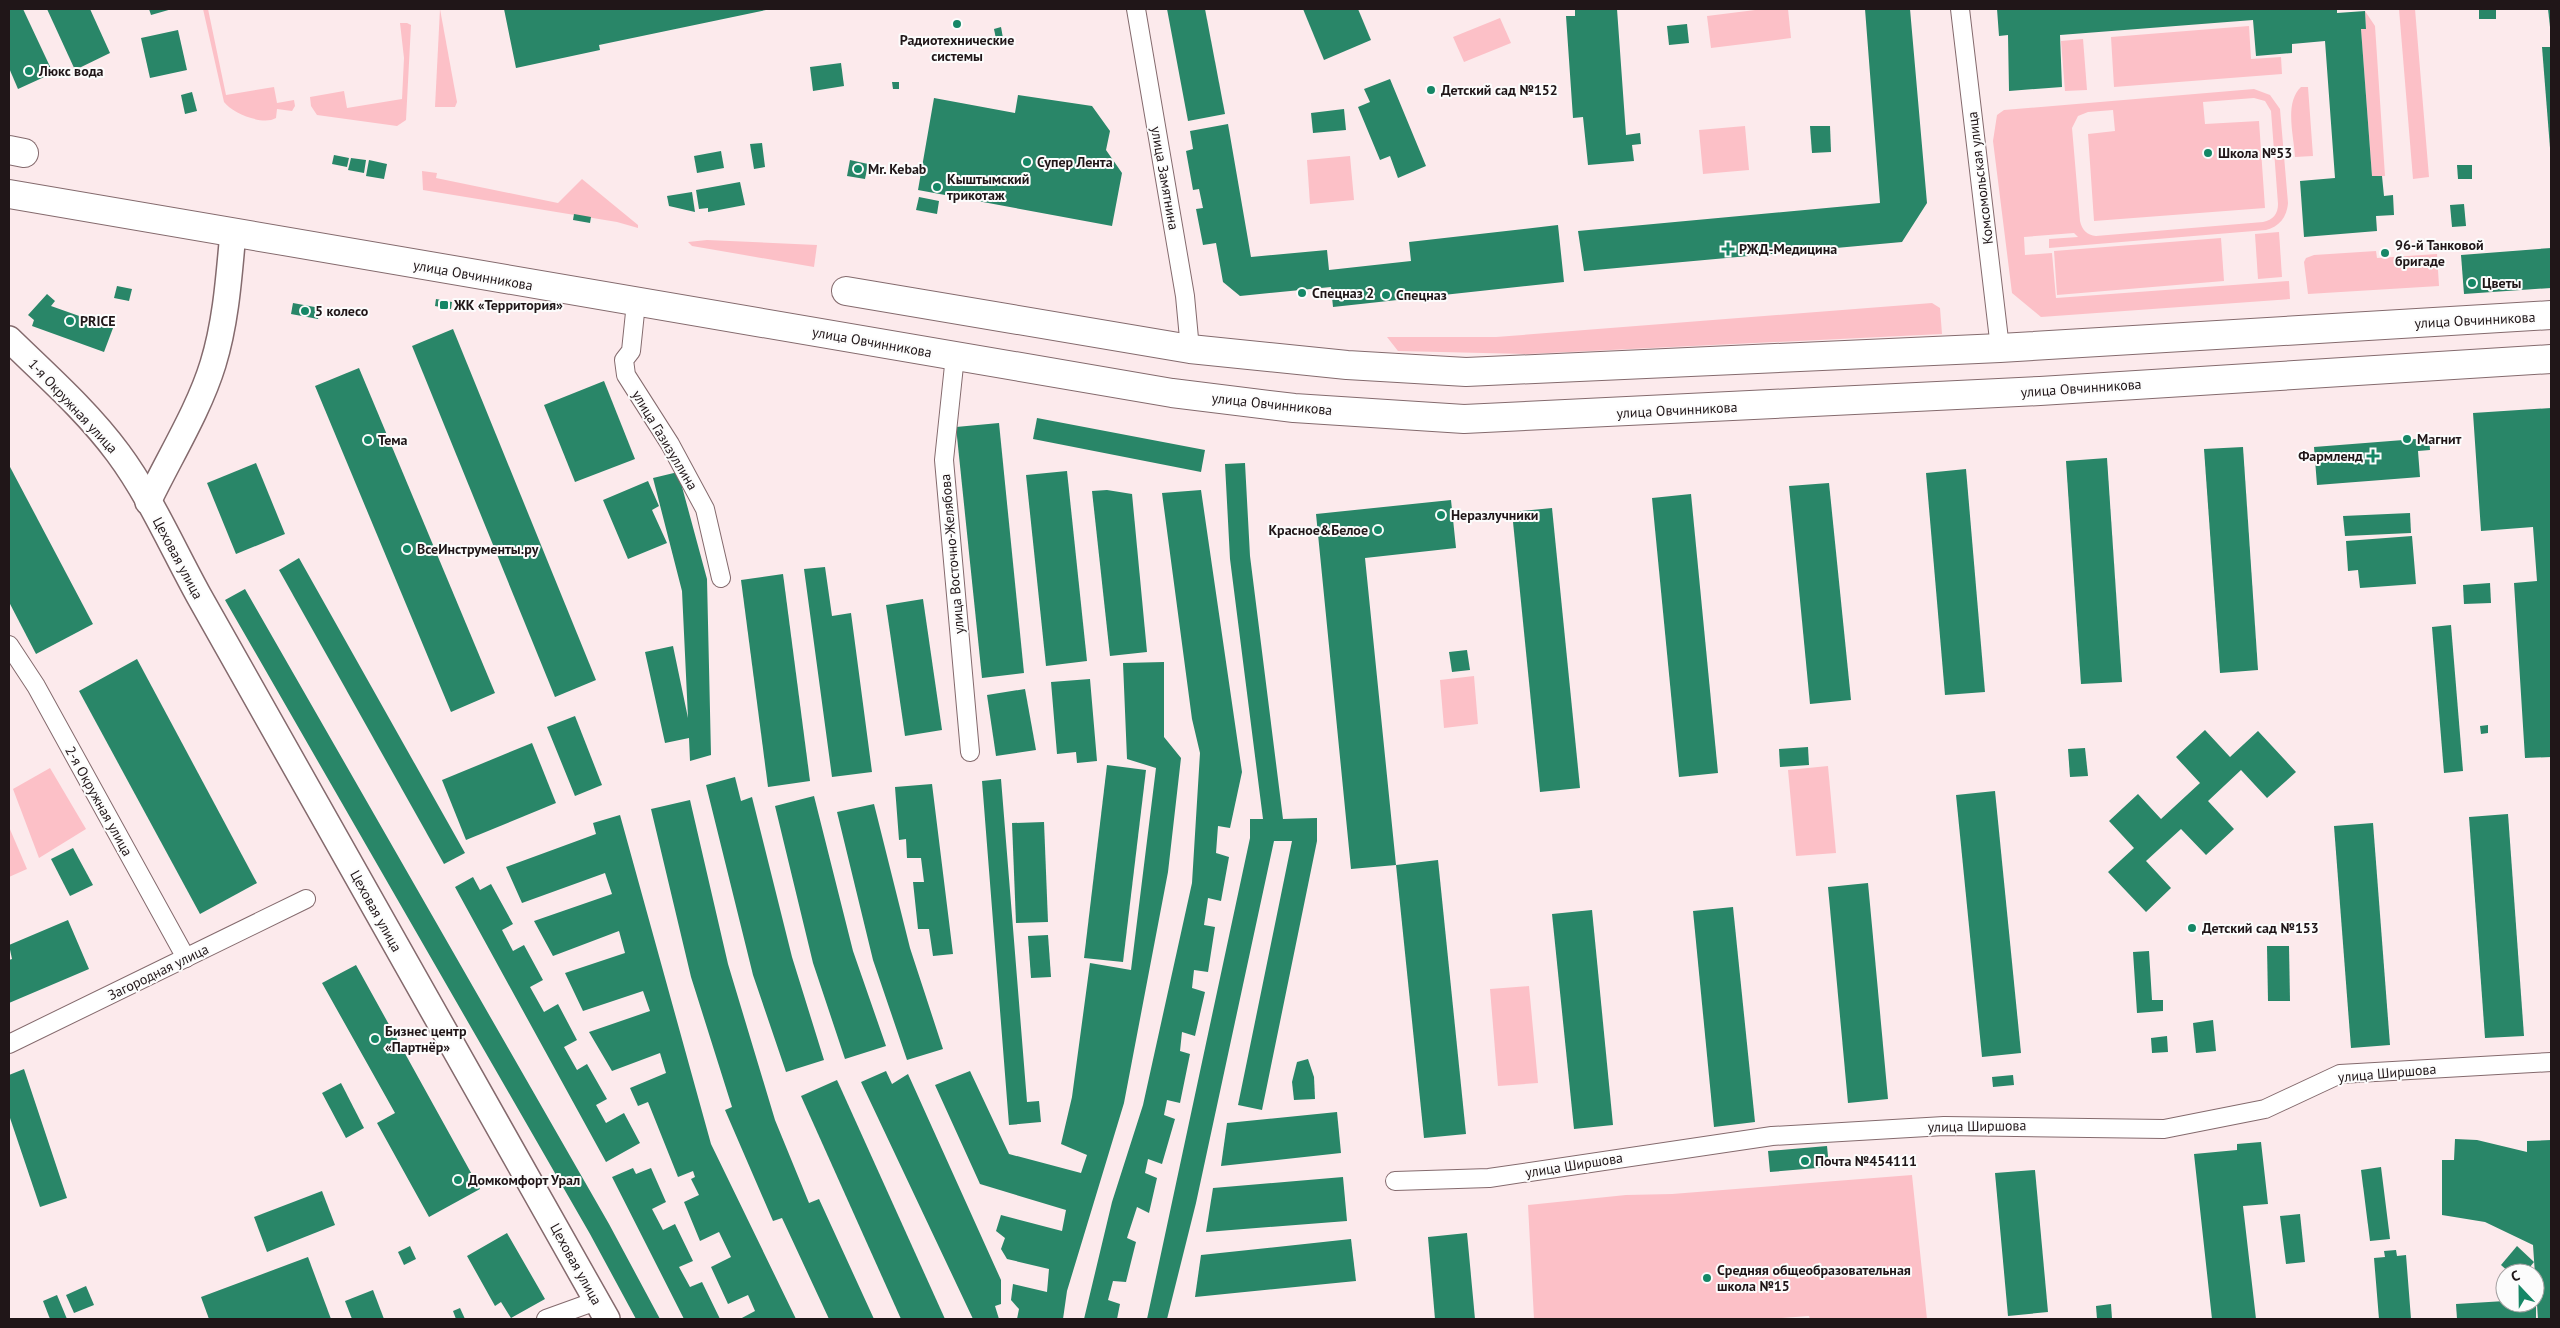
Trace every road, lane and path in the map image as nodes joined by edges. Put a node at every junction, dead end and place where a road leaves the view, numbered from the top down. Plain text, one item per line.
1 (1136, 9) edge
2 (1960, 9) edge
3 (9, 194) edge
4 (233, 232) junction
5 (846, 291) dead end
6 (636, 303) junction
7 (2551, 315) edge
8 (9, 339) edge
9 (2000, 348) junction
10 (1190, 349) junction
11 (955, 356) junction
12 (2551, 359) edge
13 (148, 502) junction
14 (721, 578) dead end
15 (9, 645) edge
16 (970, 752) dead end
17 (306, 899) dead end
18 (186, 958) junction
19 (9, 1044) edge
20 (2551, 1062) edge
21 (1396, 1181) dead end
22 (602, 1310) edge
23 (546, 1319) edge

1 - 10 street, улица Замятнина
2 - 9 street, Комсомольская улица
3 - 4 main road, улица Овчинникова
4 - 6 main road, улица Овчинникова
4 - 13 main road
5 - 10 main road, улица Овчинникова
6 - 11 main road, улица Овчинникова
6 - 14 street, улица Газизуллина
7 - 9 main road, улица Овчинникова
8 - 13 main road, 1-я Окружная улица
9 - 10 main road, улица Овчинникова
11 - 12 main road, улица Овчинникова
11 - 16 street, улица Восточно-Желябова
13 - 22 main road, Цеховая улица
15 - 18 street, 2-я Окружная улица
17 - 18 street, Загородная улица
18 - 19 street, Загородная улица
20 - 21 street, улица Ширшова
22 - 23 street

